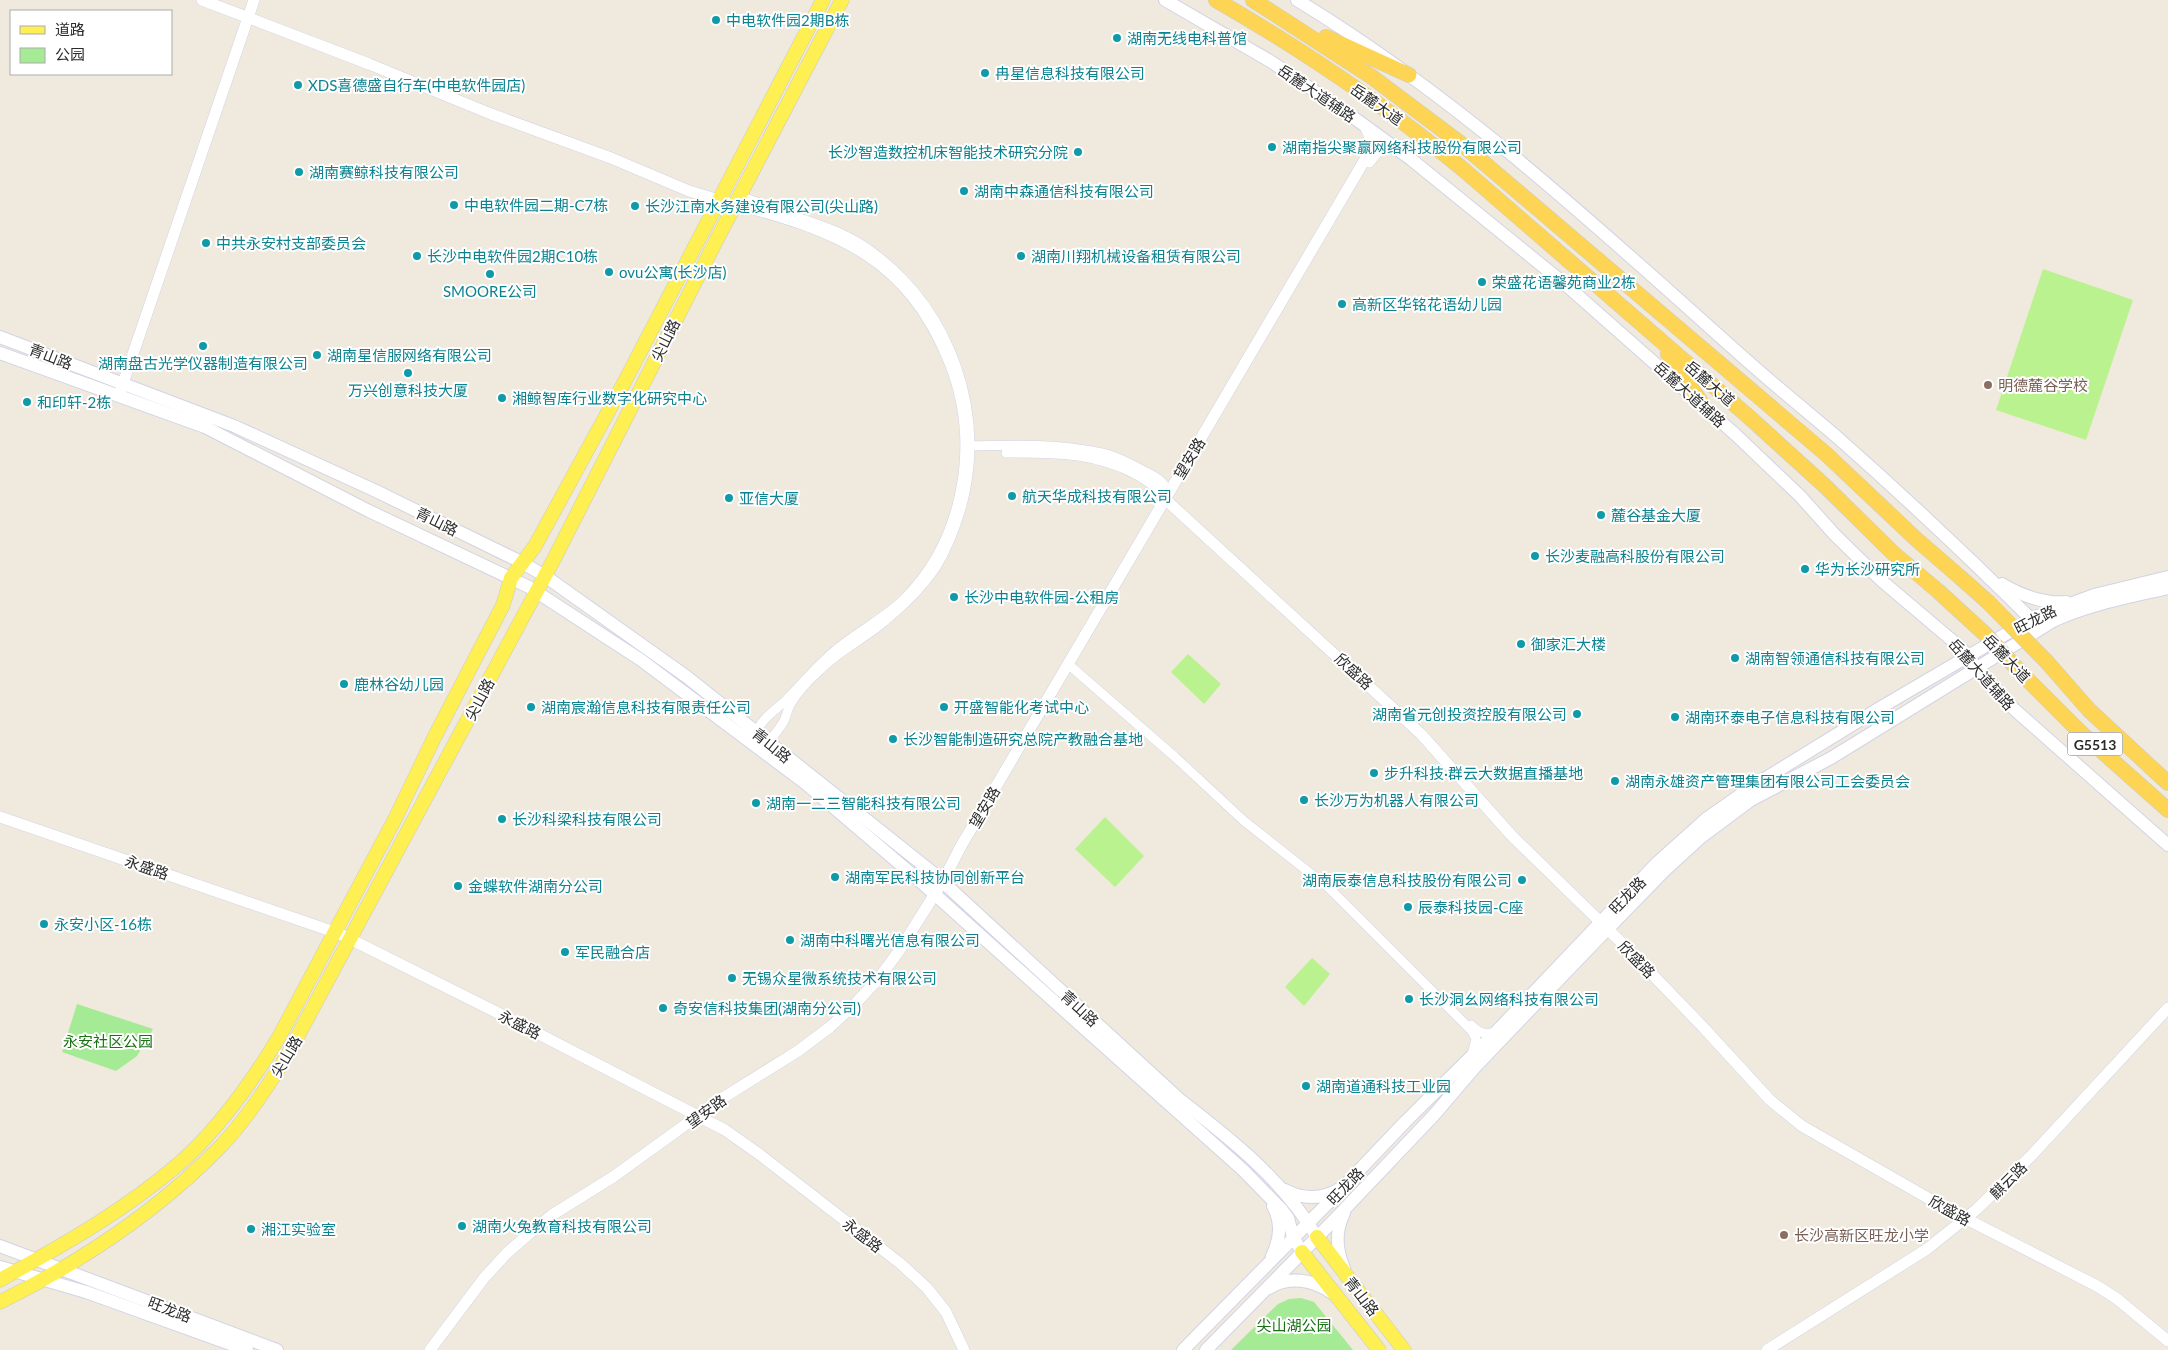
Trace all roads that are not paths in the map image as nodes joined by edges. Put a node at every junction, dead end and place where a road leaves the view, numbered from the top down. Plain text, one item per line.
1 (202, 0) edge
2 (216, 0) edge
3 (250, 0) edge
4 (254, 0) edge
5 (823, 0) edge
6 (842, 0) edge
7 (1165, 0) edge
8 (1216, 0) edge
9 (1254, 0) edge
10 (1296, 0) edge
11 (1276, 14) junction
12 (247, 15) junction
13 (1409, 75) junction
14 (1364, 125) junction
15 (1399, 150) junction
16 (721, 197) junction
17 (737, 201) junction
18 (1655, 334) junction
19 (0, 337) edge
20 (0, 353) edge
21 (119, 389) junction
22 (1703, 405) junction
23 (968, 449) junction
24 (1168, 498) junction
25 (521, 562) junction
26 (1982, 570) junction
27 (545, 576) junction
28 (2168, 577) edge
29 (512, 578) junction
30 (2168, 588) edge
31 (536, 591) junction
32 (2080, 599) junction
33 (2036, 624) junction
34 (1968, 656) junction
35 (1070, 664) junction
36 (1977, 668) junction
37 (756, 732) junction
38 (768, 742) junction
39 (756, 746) junction
40 (2168, 783) edge
41 (2168, 810) edge
42 (0, 817) edge
43 (0, 822) edge
44 (2168, 845) edge
45 (944, 883) junction
46 (936, 896) junction
47 (1606, 924) junction
48 (333, 935) junction
49 (349, 942) junction
50 (2168, 1008) edge
51 (2168, 1014) edge
52 (1497, 1030) junction
53 (1470, 1058) junction
54 (699, 1119) junction
55 (1347, 1183) junction
56 (1280, 1187) junction
57 (1262, 1189) junction
58 (1353, 1200) junction
59 (1969, 1219) junction
60 (1308, 1223) junction
61 (1316, 1237) junction
62 (1293, 1238) junction
63 (0, 1246) edge
64 (1302, 1252) junction
65 (37, 1260) junction
66 (1268, 1262) junction
67 (0, 1267) edge
68 (63, 1268) junction
69 (14, 1272) junction
70 (0, 1280) edge
71 (43, 1280) junction
72 (1351, 1282) junction
73 (1262, 1292) junction
74 (1336, 1296) junction
75 (0, 1302) edge
76 (2168, 1335) edge
77 (2168, 1341) edge
78 (248, 1350) edge
79 (277, 1350) edge
80 (430, 1350) edge
81 (436, 1350) edge
82 (959, 1350) edge
83 (964, 1350) edge
84 (1183, 1350) edge
85 (1206, 1350) edge
86 (1379, 1350) edge
87 (1404, 1350) edge
88 (1767, 1350) edge
89 (1776, 1350) edge

1 - 12 street
2 - 12 street
3 - 12 street
4 - 12 street
5 - 16 main road, 尖山路
6 - 17 main road, 尖山路
7 - 14 main road, 岳麓大道辅路
8 - 18 highway, 岳麓大道 / G5513
9 - 11 highway, 岳麓大道 / G5513
10 - 13 main road
11 - 13 highway
11 - 40 highway, 岳麓大道 / G5513, bridge
12 - 16 street
12 - 21 street
13 - 26 main road
14 - 15 main road, 岳麓大道辅路
14 - 24 street, 望安路
15 - 22 main road, 岳麓大道辅路
15 - 24 street, 望安路
16 - 17 street
16 - 25 main road, 尖山路
17 - 23 street
17 - 27 main road, 尖山路
18 - 22 highway
18 - 41 highway, 岳麓大道 / G5513, bridge
19 - 21 main road, 青山路
20 - 21 main road, 青山路
21 - 25 main road, 青山路
21 - 29 main road, 青山路
22 - 34 main road, 岳麓大道辅路
23 - 24 street
23 - 37 street
23 - 38 street
24 - 35 street, 望安路
24 - 47 street, 欣盛路
25 - 27 main road, 青山路
25 - 29 main road, 尖山路
26 - 32 main road
26 - 33 main road
27 - 31 main road, 尖山路
27 - 37 main road, 青山路
28 - 32 main road, 旺龙路
29 - 31 main road, 青山路
29 - 48 main road, 尖山路
30 - 33 main road, 旺龙路
31 - 39 main road, 青山路
31 - 49 main road, 尖山路
32 - 33 main road, 旺龙路
33 - 34 main road, 旺龙路
33 - 36 main road, 旺龙路
34 - 36 main road, 岳麓大道辅路
34 - 47 main road, 旺龙路
35 - 45 street, 望安路
35 - 52 street
35 - 53 street
36 - 44 main road, 岳麓大道辅路
36 - 47 main road, 旺龙路
37 - 38 main road, 青山路
37 - 39 street
38 - 39 street
38 - 45 main road, 青山路
39 - 46 main road, 青山路
42 - 48 street, 永盛路
43 - 48 street, 永盛路
45 - 46 street, 望安路
45 - 56 main road, 青山路
46 - 54 street, 望安路
46 - 57 main road, 青山路
47 - 52 main road, 旺龙路
47 - 58 main road, 旺龙路
47 - 59 street, 欣盛路
48 - 49 street, 永盛路
48 - 65 main road, 尖山路
49 - 54 street, 永盛路
49 - 68 main road, 尖山路
50 - 59 street, 麒云路
51 - 59 street, 麒云路
52 - 53 main road, 旺龙路
53 - 55 main road, 旺龙路
54 - 80 street, 望安路
54 - 81 street, 望安路
54 - 82 street, 永盛路
54 - 83 street, 永盛路
55 - 56 main road
55 - 60 main road, 旺龙路
56 - 60 main road, 青山路
57 - 62 main road, 青山路
57 - 66 main road
58 - 61 main road, 旺龙路
58 - 72 main road
59 - 76 street, 欣盛路
59 - 77 street, 欣盛路
59 - 88 street, 麒云路
59 - 89 street, 麒云路
60 - 61 main road, 青山路
60 - 62 main road, 旺龙路
61 - 64 main road, 旺龙路
61 - 72 main road, 青山路
62 - 64 main road, 青山路
62 - 66 main road, 旺龙路
63 - 65 main road, 旺龙路
64 - 73 main road, 旺龙路
64 - 74 main road, 青山路
65 - 68 main road, 旺龙路
65 - 69 main road, 尖山路
66 - 84 main road, 旺龙路
67 - 69 main road, 旺龙路
68 - 71 main road, 尖山路
68 - 79 main road, 旺龙路
69 - 70 main road, 尖山路
69 - 71 main road, 旺龙路
71 - 75 main road, 尖山路
71 - 78 main road, 旺龙路
72 - 87 main road, 青山路
73 - 74 main road
73 - 85 main road, 旺龙路
74 - 86 main road, 青山路

